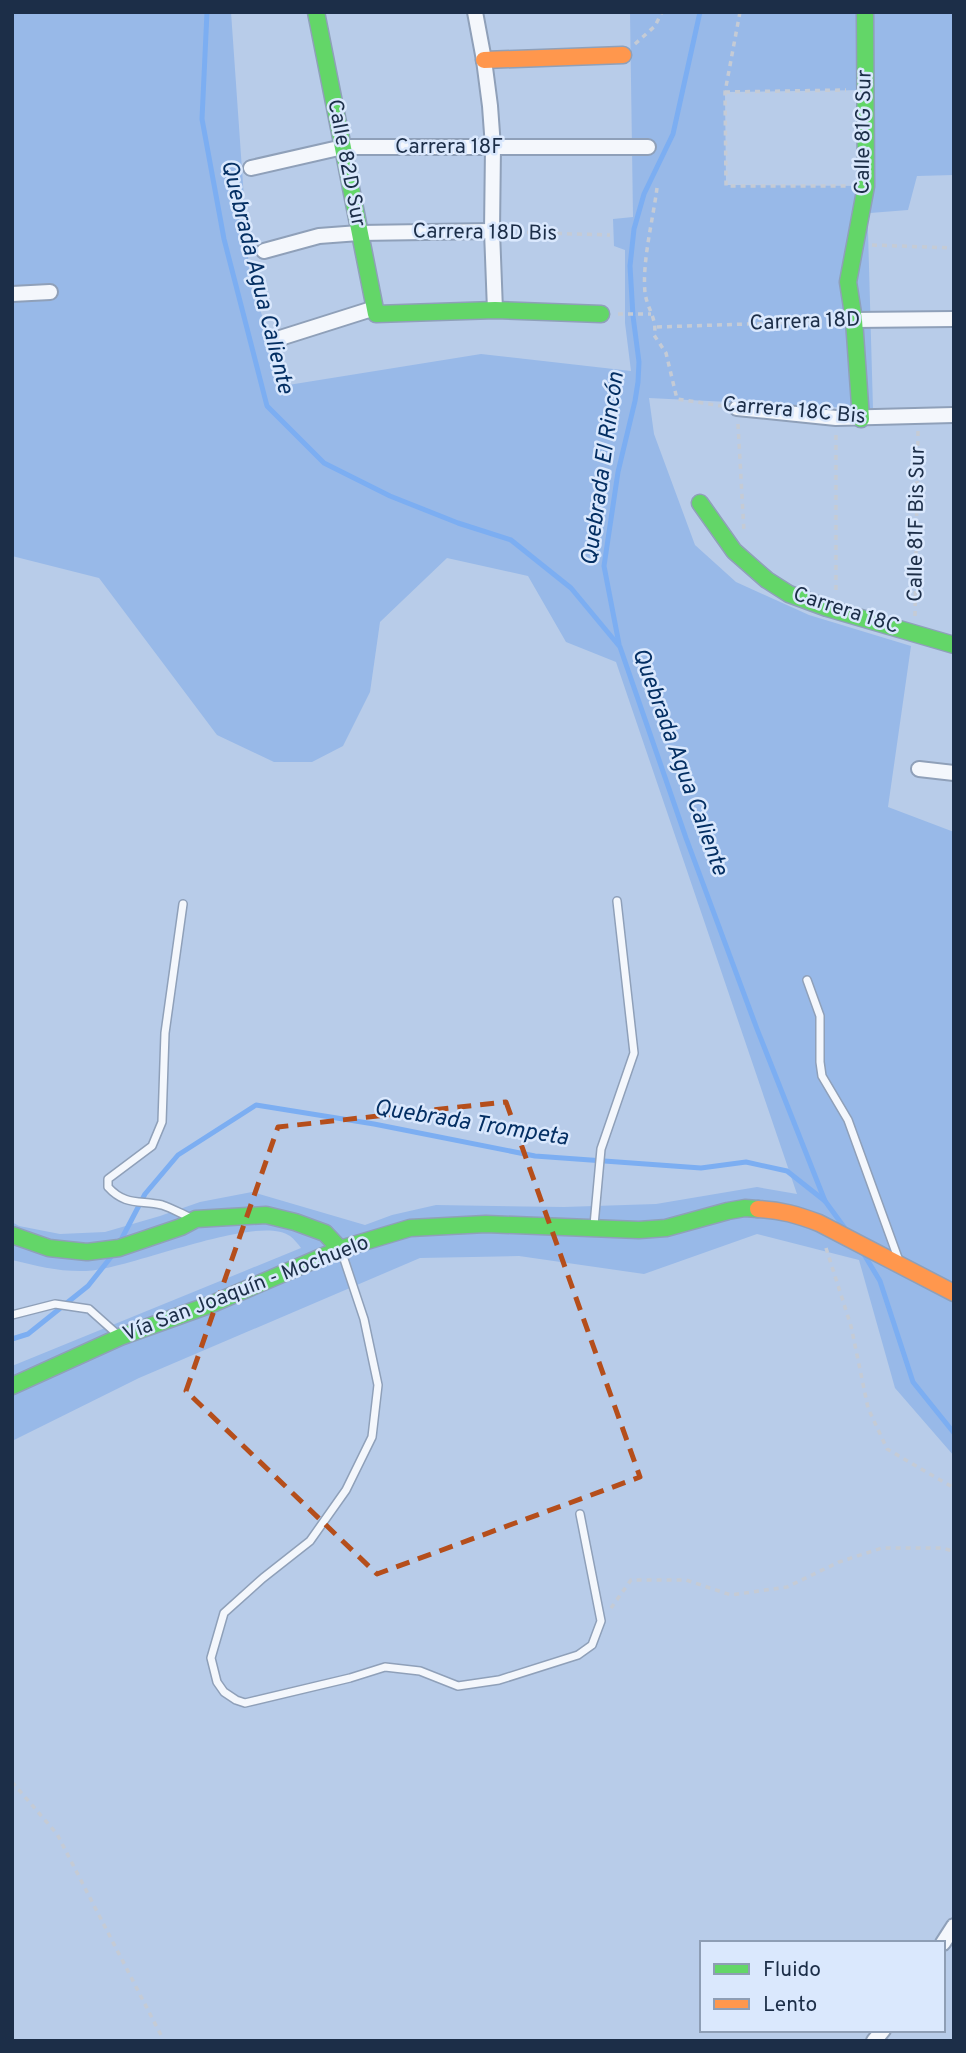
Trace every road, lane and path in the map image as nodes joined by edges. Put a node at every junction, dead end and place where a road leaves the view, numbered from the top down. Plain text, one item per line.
1 (316, 12) edge
2 (474, 12) edge
3 (662, 12) edge
4 (740, 12) edge
5 (865, 12) edge
6 (623, 55) joint
7 (484, 60) junction
8 (866, 90) junction
9 (725, 92) junction
10 (343, 147) junction
11 (493, 147) junction
12 (648, 147) dead end
13 (251, 168) dead end
14 (866, 186) junction
15 (657, 188) dead end
16 (492, 231) junction
17 (359, 233) junction
18 (610, 235) dead end
19 (855, 245) junction
20 (954, 248) edge
21 (264, 251) dead end
22 (50, 292) dead end
23 (12, 294) edge
24 (495, 310) junction
25 (375, 311) junction
26 (601, 313) dead end
27 (620, 314) dead end
28 (651, 314) junction
29 (954, 319) edge
30 (854, 320) junction
31 (656, 327) junction
32 (277, 339) dead end
33 (737, 408) junction
34 (919, 415) junction
35 (954, 415) edge
36 (836, 418) junction
37 (862, 419) junction
38 (700, 503) dead end
39 (745, 562) junction
40 (836, 610) junction
41 (915, 634) junction
42 (954, 645) edge
43 (919, 769) dead end
44 (954, 773) edge
45 (617, 901) dead end
46 (183, 904) dead end
47 (807, 980) dead end
48 (196, 1219) junction
49 (819, 1223) junction
50 (594, 1229) junction
51 (12, 1235) edge
52 (340, 1249) junction
53 (900, 1265) junction
54 (954, 1293) edge
55 (12, 1315) edge
56 (120, 1337) junction
57 (12, 1386) edge
58 (954, 1488) edge
59 (580, 1514) dead end
60 (954, 1551) edge
61 (601, 1621) junction
62 (12, 1782) edge
63 (954, 1926) edge
64 (944, 1941) edge
65 (164, 2041) edge

1 - 10 street, Calle 82D Sur
2 - 7 street
3 - 6 path
4 - 9 path
5 - 8 street, Calle 81G Sur
6 - 7 street
7 - 11 street
8 - 9 path
8 - 14 street, Calle 81G Sur
9 - 14 path
10 - 11 street, Carrera 18F
10 - 13 street, Carrera 18F
10 - 17 street, Calle 82D Sur
11 - 12 street, Carrera 18F
11 - 16 street
14 - 19 street, Calle 81G Sur
15 - 28 path
16 - 17 street, Carrera 18D Bis
16 - 18 path, Carrera 18D Bis
16 - 24 street
17 - 21 street, Carrera 18D Bis
17 - 25 street, Calle 82D Sur
19 - 20 path
19 - 30 street, Calle 81G Sur
22 - 23 street
24 - 25 street
24 - 26 street
25 - 32 street
27 - 28 path
28 - 31 path
29 - 30 street, Carrera 18D
30 - 31 path, Carrera 18D
30 - 37 street, Calle 81G Sur
31 - 33 path, Carrera 18C Bis
33 - 36 street, Carrera 18C Bis
33 - 39 path
34 - 35 street, Carrera 18C Bis
34 - 37 street, Carrera 18C Bis
34 - 41 path, Calle 81F Bis Sur
36 - 37 street, Carrera 18C Bis
36 - 40 path
38 - 39 street, Carrera 18C
39 - 40 street, Carrera 18C
40 - 41 street, Carrera 18C
41 - 42 street, Carrera 18C
43 - 44 street
45 - 50 lane
46 - 48 lane
47 - 53 lane
48 - 51 street
48 - 52 street
49 - 50 street, Vía San Joaquín - Mochuelo
49 - 53 street, Vía San Joaquín - Mochuelo
49 - 58 path
50 - 52 street, Vía San Joaquín - Mochuelo
52 - 56 street, Vía San Joaquín - Mochuelo
52 - 61 lane
53 - 54 street, Vía San Joaquín - Mochuelo
55 - 56 lane
56 - 57 street, Vía San Joaquín - Mochuelo
59 - 61 lane
60 - 61 path
62 - 65 path
63 - 64 street

